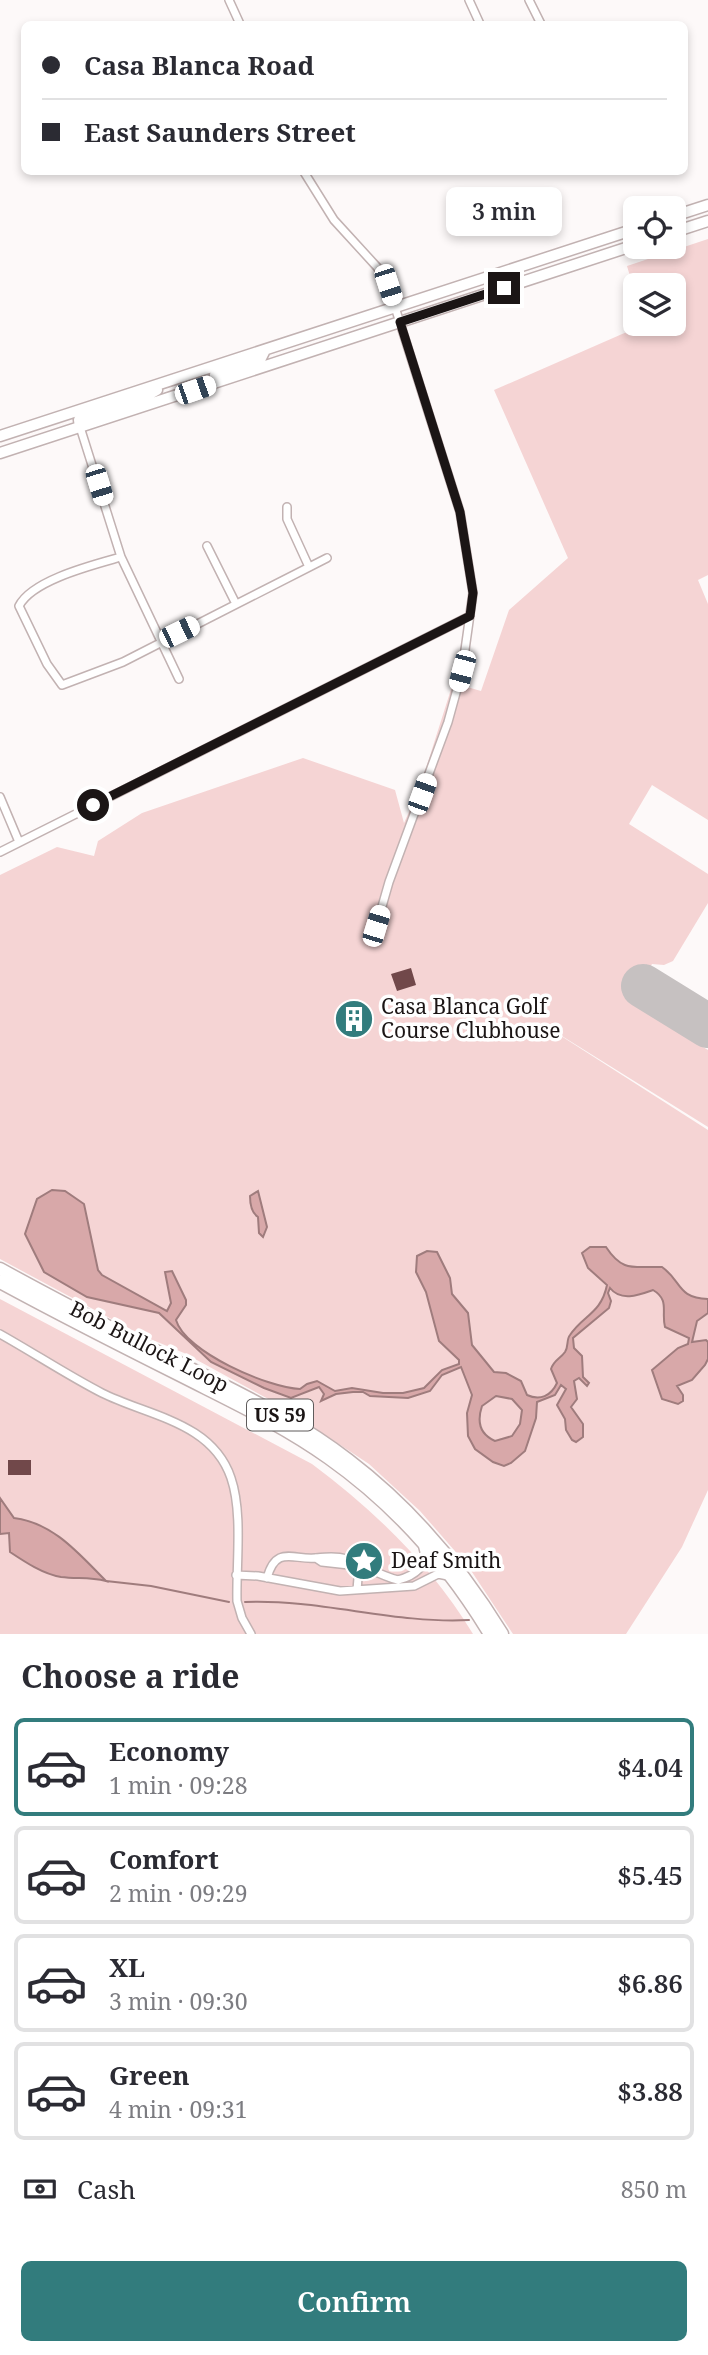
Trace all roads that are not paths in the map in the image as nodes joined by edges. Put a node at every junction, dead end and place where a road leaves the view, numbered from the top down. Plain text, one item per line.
1 (469, 0) edge
2 (540, 0) edge
3 (230, 2) edge
4 (530, 2) edge
5 (239, 21) edge
6 (479, 21) edge
7 (540, 21) edge
8 (306, 175) edge
9 (708, 205) edge
10 (686, 212) edge
11 (708, 221) edge
12 (686, 228) edge
13 (623, 233) edge
14 (623, 249) edge
15 (396, 308) junction
16 (400, 322) junction
17 (265, 350) junction
18 (171, 380) junction
19 (174, 396) junction
20 (80, 426) junction
21 (0, 436) edge
22 (0, 453) edge
23 (287, 507) dead end
24 (207, 546) dead end
25 (121, 557) junction
26 (327, 558) dead end
27 (309, 567) junction
28 (236, 604) junction
29 (470, 616) junction
30 (160, 642) junction
31 (179, 679) dead end
32 (0, 797) edge
33 (19, 842) junction
34 (0, 852) edge
35 (373, 938) dead end
36 (0, 1269) edge
37 (0, 1282) edge
38 (0, 1334) edge
39 (421, 1541) junction
40 (359, 1566) junction
41 (236, 1575) junction
42 (267, 1577) junction
43 (452, 1577) junction
44 (357, 1590) junction
45 (251, 1634) edge
46 (490, 1634) edge
47 (502, 1634) edge

1 - 6 street
2 - 4 street
3 - 5 street
4 - 7 street
8 - 15 street
9 - 10 main road
11 - 12 main road
13 - 15 main road
14 - 16 main road
15 - 16 street
15 - 17 main road
16 - 19 main road
16 - 29 street
17 - 18 main road
17 - 19 main road
18 - 20 main road
18 - 21 main road
19 - 20 main road
20 - 22 main road
20 - 25 street
23 - 27 street
24 - 28 street
25 - 30 street
25 - 30 street
26 - 27 street
27 - 28 street
28 - 30 street
29 - 33 street
29 - 35 street
30 - 31 street
32 - 33 street
33 - 34 street
36 - 47 highway, Bob Bullock Loop / US 59
37 - 39 highway, Bob Bullock Loop / US 59
38 - 41 street
39 - 40 street
39 - 43 highway, Bob Bullock Loop / US 59
40 - 42 street
40 - 44 street
41 - 42 street
41 - 45 street
42 - 44 street
43 - 44 street
43 - 46 highway, Bob Bullock Loop / US 59

